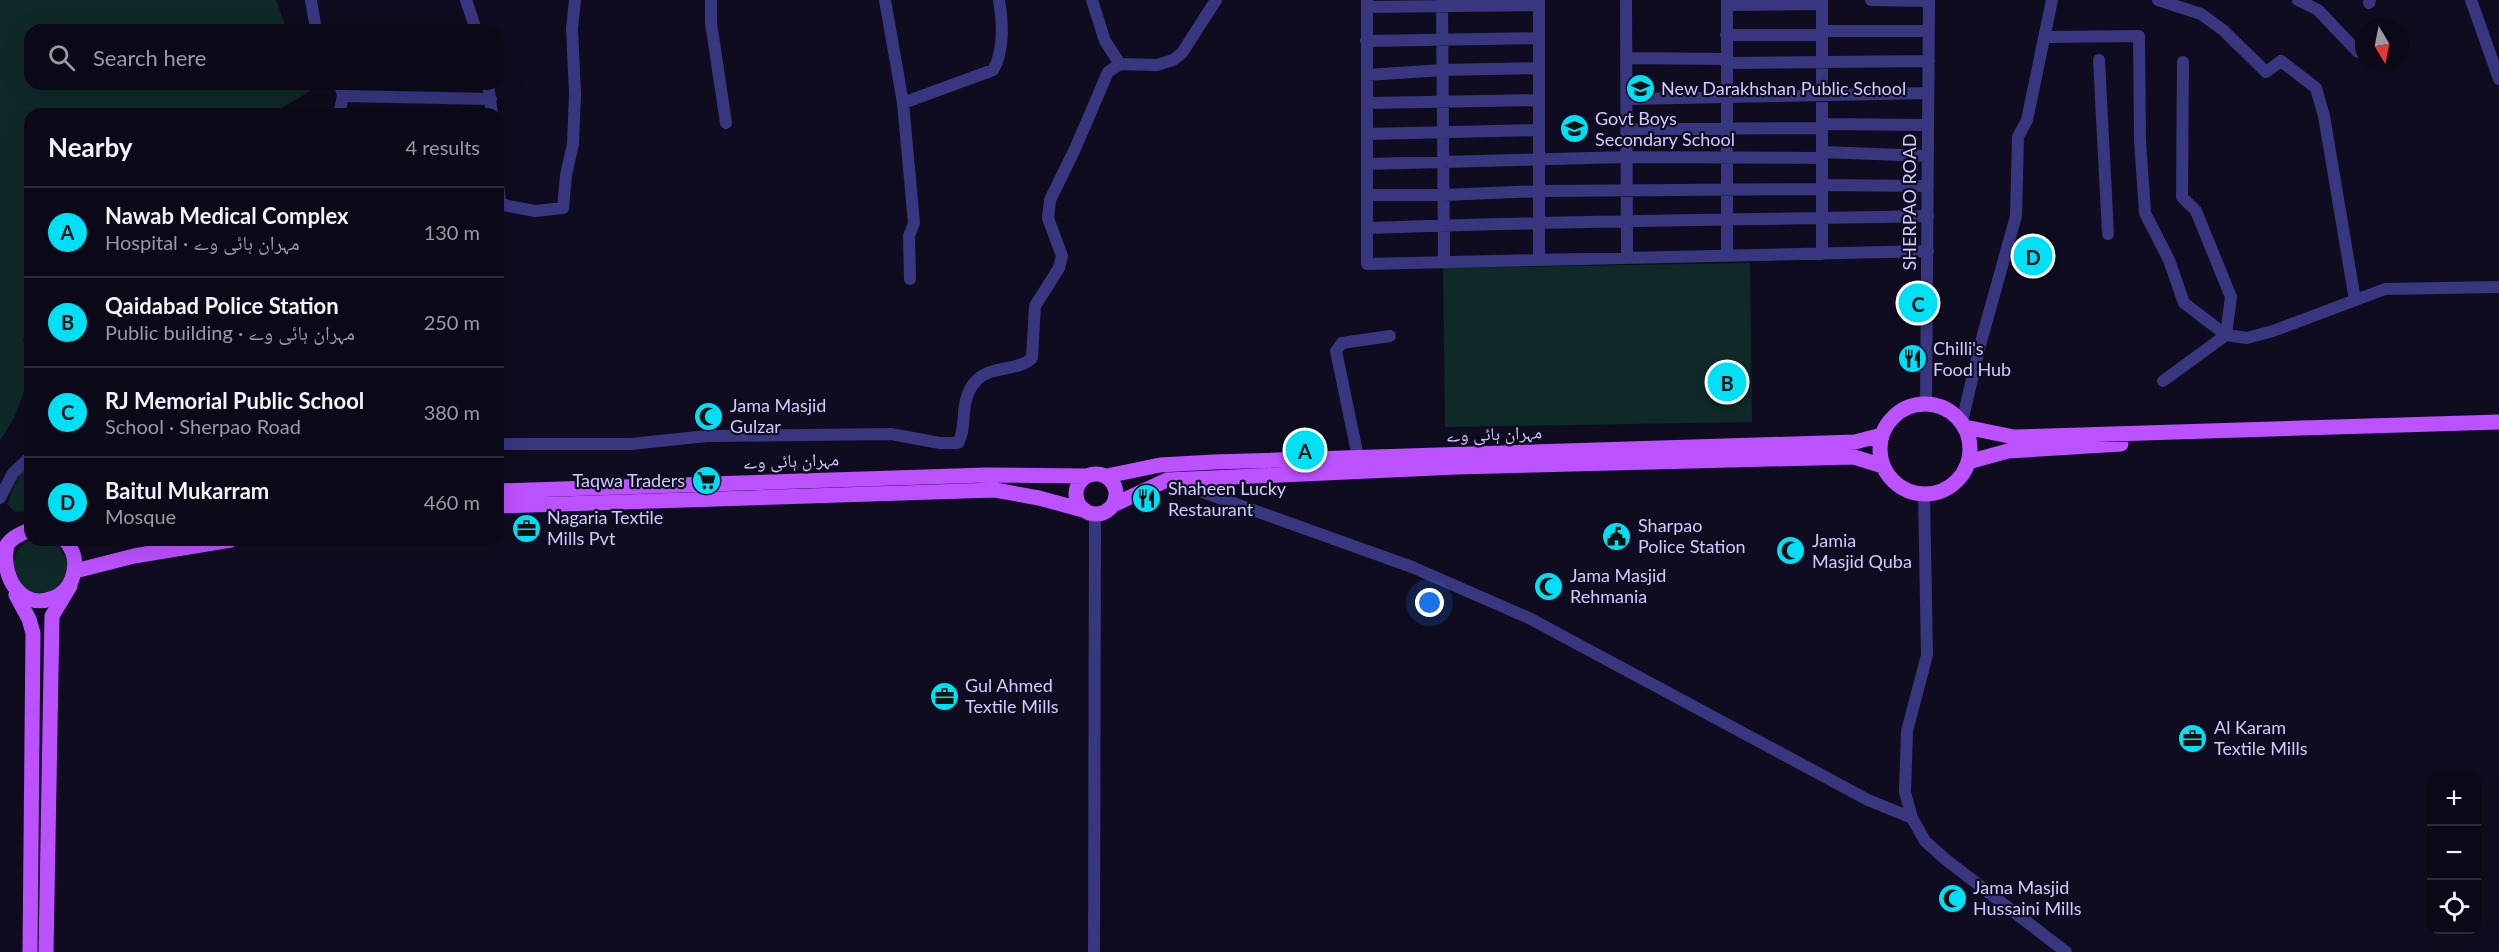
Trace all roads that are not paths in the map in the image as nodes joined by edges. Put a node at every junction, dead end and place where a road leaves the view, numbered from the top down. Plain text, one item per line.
1 (311, 0) edge
2 (466, 0) edge
3 (575, 0) edge
4 (711, 0) edge
5 (885, 0) edge
6 (999, 0) edge
7 (1092, 0) edge
8 (1216, 0) edge
9 (1626, 0) edge
10 (1871, 0) edge
11 (2052, 0) edge
12 (2158, 0) edge
13 (2298, 0) edge
14 (1929, 1) edge
15 (1539, 2) edge
16 (1726, 2) edge
17 (1822, 2) edge
18 (2475, 2) edge
19 (1367, 3) edge
20 (1442, 3) edge
21 (2320, 5) edge
22 (315, 24) edge
23 (474, 24) edge
24 (1929, 31) junction
25 (1822, 33) junction
26 (1726, 35) junction
27 (2044, 37) junction
28 (1539, 38) junction
29 (1442, 39) junction
30 (1366, 41) junction
31 (2355, 48) edge
32 (1627, 58) junction
33 (2099, 60) dead end
34 (1726, 61) junction
35 (1929, 61) junction
36 (2183, 62) dead end
37 (1822, 63) junction
38 (1120, 64) junction
39 (1539, 68) junction
40 (1443, 70) junction
41 (1366, 75) junction
42 (2499, 79) edge
43 (342, 90) edge
44 (489, 90) edge
45 (1928, 93) junction
46 (1822, 94) junction
47 (1727, 97) junction
48 (490, 99) junction
49 (1627, 99) junction
50 (1539, 100) junction
51 (1443, 101) junction
52 (903, 103) junction
53 (1367, 103) junction
54 (340, 108) edge
55 (491, 108) edge
56 (726, 123) dead end
57 (1928, 125) junction
58 (1822, 126) junction
59 (1627, 129) junction
60 (1727, 129) junction
61 (1539, 130) junction
62 (1443, 132) junction
63 (1367, 134) junction
64 (1822, 155) junction
65 (1928, 156) junction
66 (1627, 157) junction
67 (1727, 158) junction
68 (1539, 161) junction
69 (1444, 162) junction
70 (1367, 164) junction
71 (1928, 186) junction
72 (1822, 187) junction
73 (1727, 188) junction
74 (1627, 190) junction
75 (1539, 191) junction
76 (1367, 195) junction
77 (1444, 195) junction
78 (504, 206) edge
79 (1928, 216) junction
80 (1822, 218) junction
81 (1539, 221) junction
82 (1727, 221) junction
83 (1627, 222) junction
84 (1444, 225) junction
85 (1367, 228) junction
86 (2108, 234) dead end
87 (1928, 251) junction
88 (1822, 254) junction
89 (1727, 256) junction
90 (1627, 258) junction
91 (1539, 259) junction
92 (1444, 261) junction
93 (910, 279) dead end
94 (2499, 286) edge
95 (2355, 300) junction
96 (2226, 334) junction
97 (1390, 336) dead end
98 (2163, 381) dead end
99 (1926, 404) junction
100 (2499, 422) edge
101 (1963, 424) junction
102 (2397, 430) junction
103 (2499, 432) edge
104 (1882, 435) junction
105 (504, 444) edge
106 (1358, 457) junction
107 (1968, 462) junction
108 (24, 463) edge
109 (1883, 466) junction
110 (1086, 476) junction
111 (1107, 476) junction
112 (1167, 480) junction
113 (504, 491) edge
114 (1924, 494) junction
115 (0, 498) edge
116 (504, 506) edge
117 (1113, 506) junction
118 (1089, 513) junction
119 (24, 532) edge
120 (0, 533) edge
121 (68, 546) edge
122 (195, 546) edge
123 (72, 578) junction
124 (7, 586) edge
125 (1912, 818) junction
126 (30, 952) edge
127 (46, 952) edge
128 (1094, 952) edge
129 (2066, 952) edge

1 - 22 street
2 - 23 street
3 - 78 street
4 - 56 street
5 - 52 street
6 - 52 street
7 - 38 street
8 - 38 street
9 - 32 street
10 - 14 street
11 - 27 street
12 - 95 street
13 - 21 street
14 - 24 street, SHERPAO ROAD
15 - 20 street
15 - 28 street
16 - 17 street
16 - 26 street
17 - 25 street
18 - 42 street
19 - 20 street
19 - 30 street
20 - 29 street
21 - 31 street
24 - 25 street
24 - 35 street, SHERPAO ROAD
25 - 26 street
25 - 37 street
26 - 34 street
27 - 96 street
27 - 101 street
28 - 29 street
28 - 39 street
29 - 30 street
29 - 40 street
30 - 41 street
32 - 34 street
32 - 49 street
33 - 86 street
34 - 37 street
34 - 47 street
35 - 37 street
35 - 45 street, SHERPAO ROAD
36 - 96 street
37 - 46 street
38 - 105 street
39 - 40 street
39 - 50 street
40 - 41 street
40 - 51 street
41 - 53 street
43 - 48 street
43 - 54 street
44 - 48 street
45 - 46 street
45 - 57 street, SHERPAO ROAD
46 - 47 street
46 - 58 street
47 - 49 street
47 - 60 street
48 - 55 street
49 - 59 street
50 - 51 street
50 - 61 street
51 - 53 street
51 - 62 street
52 - 93 street
53 - 63 street
57 - 58 street
57 - 65 street, SHERPAO ROAD
58 - 60 street
58 - 64 street
59 - 60 street
59 - 66 street
60 - 67 street
61 - 62 street
61 - 68 street
62 - 63 street
62 - 69 street
63 - 70 street
64 - 65 street
64 - 67 street
64 - 72 street
65 - 71 street, SHERPAO ROAD
66 - 67 street
66 - 68 street
66 - 74 street
67 - 73 street
68 - 69 street
68 - 75 street
69 - 70 street
69 - 77 street
70 - 76 street
71 - 72 street
71 - 79 street, SHERPAO ROAD
72 - 73 street
72 - 80 street
73 - 74 street
73 - 82 street
74 - 75 street
74 - 83 street
75 - 77 street
75 - 81 street
76 - 77 street
76 - 85 street
77 - 84 street
79 - 80 street
79 - 87 street, SHERPAO ROAD
80 - 82 street
80 - 88 street
81 - 83 street
81 - 84 street
81 - 91 street
82 - 83 street
82 - 89 street
83 - 90 street
84 - 85 street
84 - 92 street
85 - 92 street
87 - 88 street
87 - 99 street, SHERPAO ROAD
88 - 89 street
89 - 90 street
90 - 91 street
91 - 92 street
94 - 95 street
95 - 96 street
96 - 98 street
97 - 106 street
99 - 101 main road
99 - 104 main road
100 - 102 main road
101 - 102 main road
101 - 107 main road
102 - 103 main road
102 - 107 main road
104 - 106 main road, مہران ہائی وے
104 - 109 main road
106 - 111 main road, مہران ہائی وے
107 - 114 main road
108 - 115 street
109 - 112 main road
109 - 114 main road
110 - 111 main road
110 - 113 main road, مہران ہائی وے
110 - 118 main road
111 - 117 main road
112 - 117 main road
112 - 125 street
114 - 125 street
116 - 118 main road
117 - 118 main road
118 - 128 street
119 - 120 main road
119 - 124 main road
121 - 123 main road
122 - 123 main road
123 - 124 main road
123 - 127 main road
124 - 126 main road
125 - 129 street

